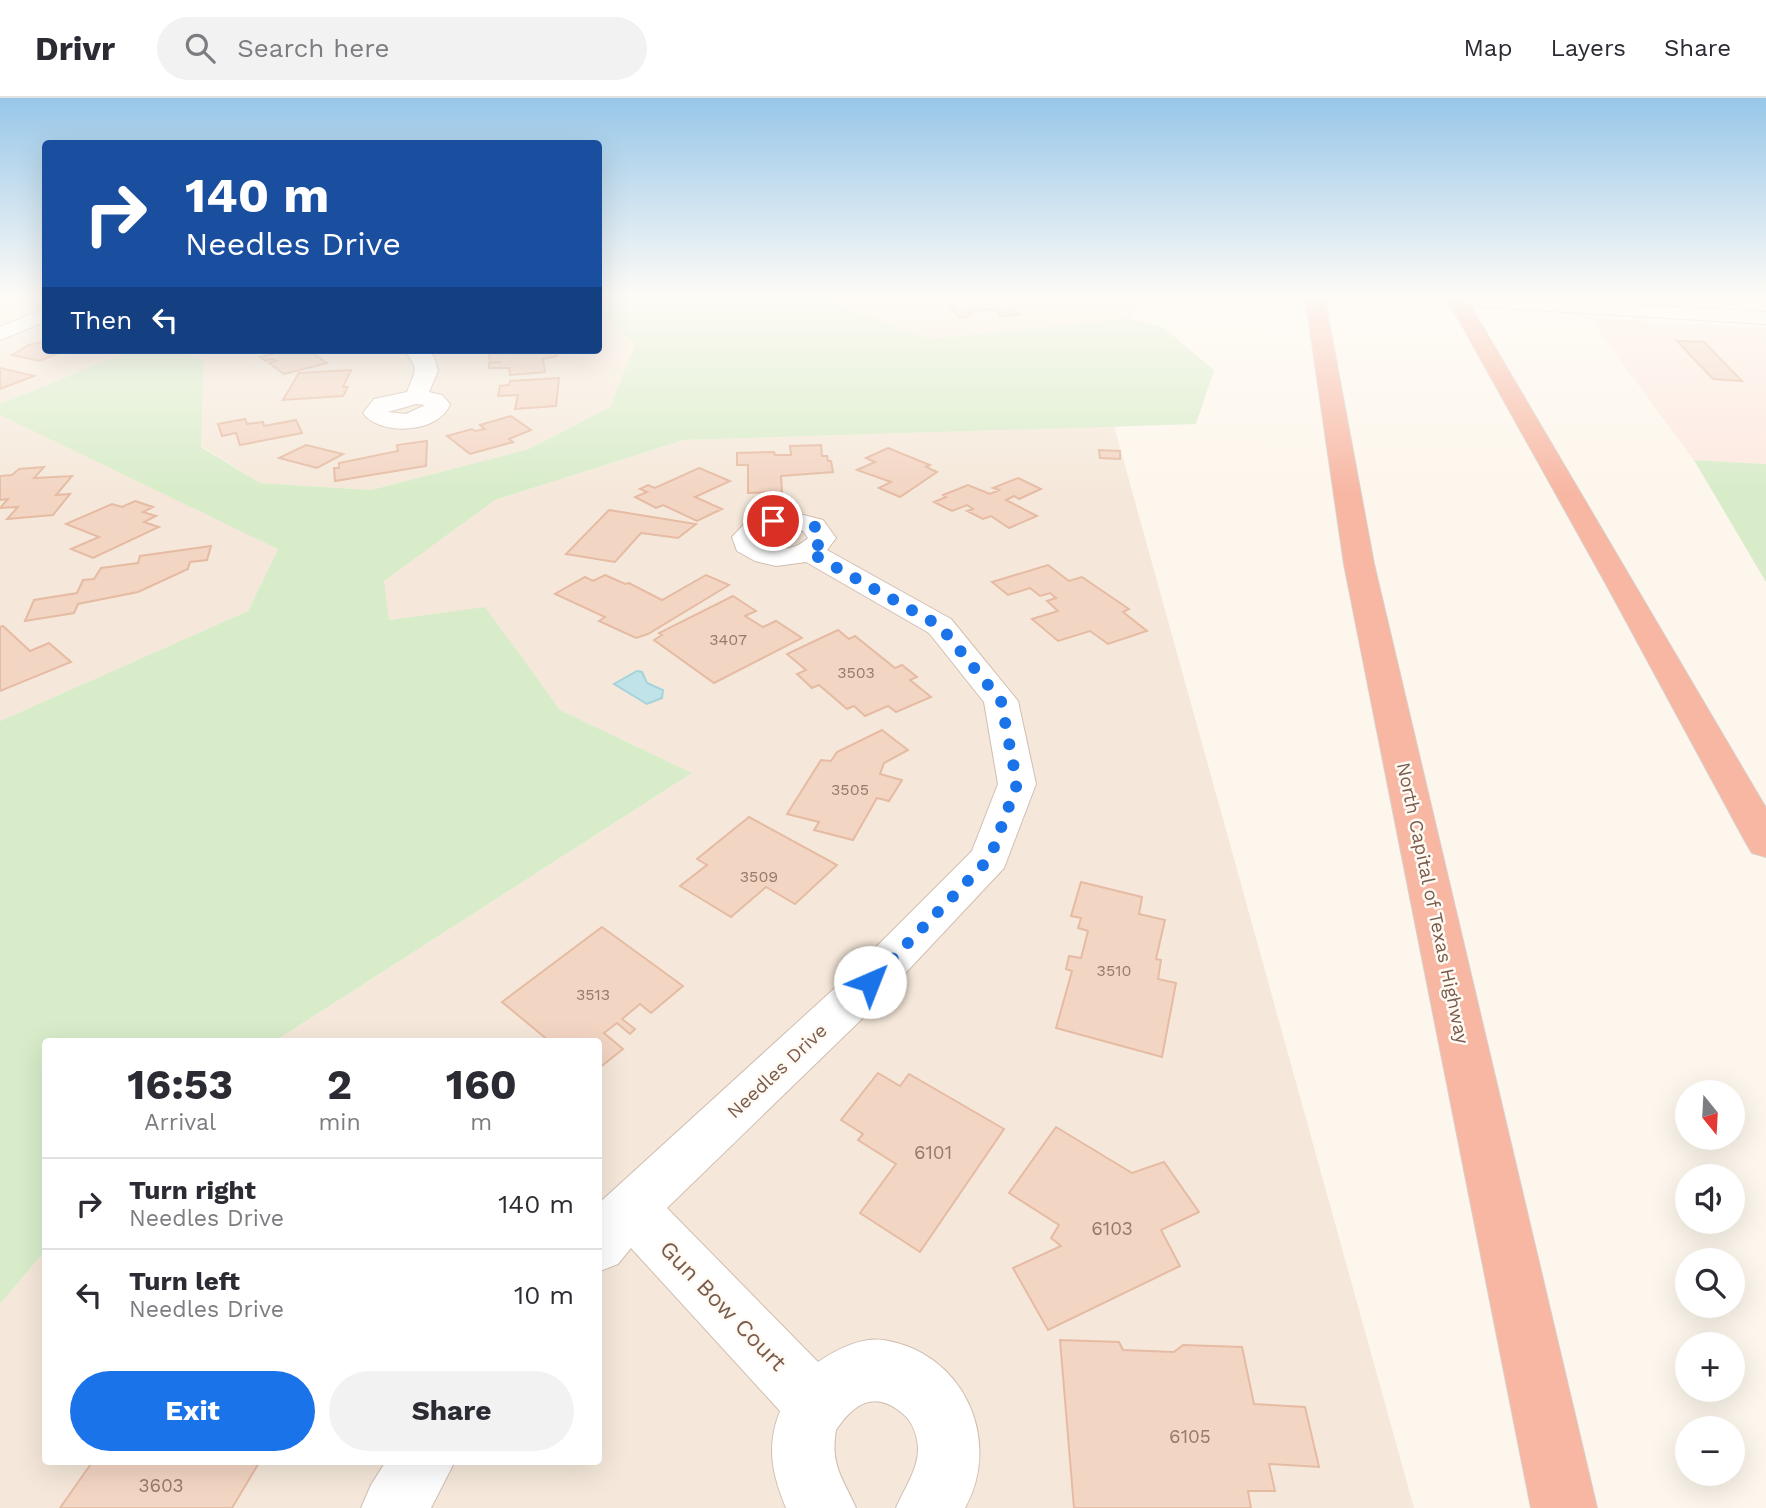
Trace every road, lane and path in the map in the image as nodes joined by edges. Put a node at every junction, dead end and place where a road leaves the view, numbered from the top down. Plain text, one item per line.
1 (424, 361) edge
2 (1325, 361) edge
3 (1492, 361) edge
4 (416, 397) dead end
5 (809, 552) dead end
6 (1766, 843) edge
7 (614, 1226) edge
8 (816, 1404) junction
9 (421, 1465) edge
10 (394, 1508) edge
11 (822, 1508) edge
12 (929, 1508) edge
13 (1564, 1508) edge

1 - 4 street
2 - 13 highway, North Capital of Texas Highway
3 - 6 highway
5 - 7 street, Needles Drive
7 - 8 street, Gun Bow Court
8 - 11 street
8 - 12 street
9 - 10 street

